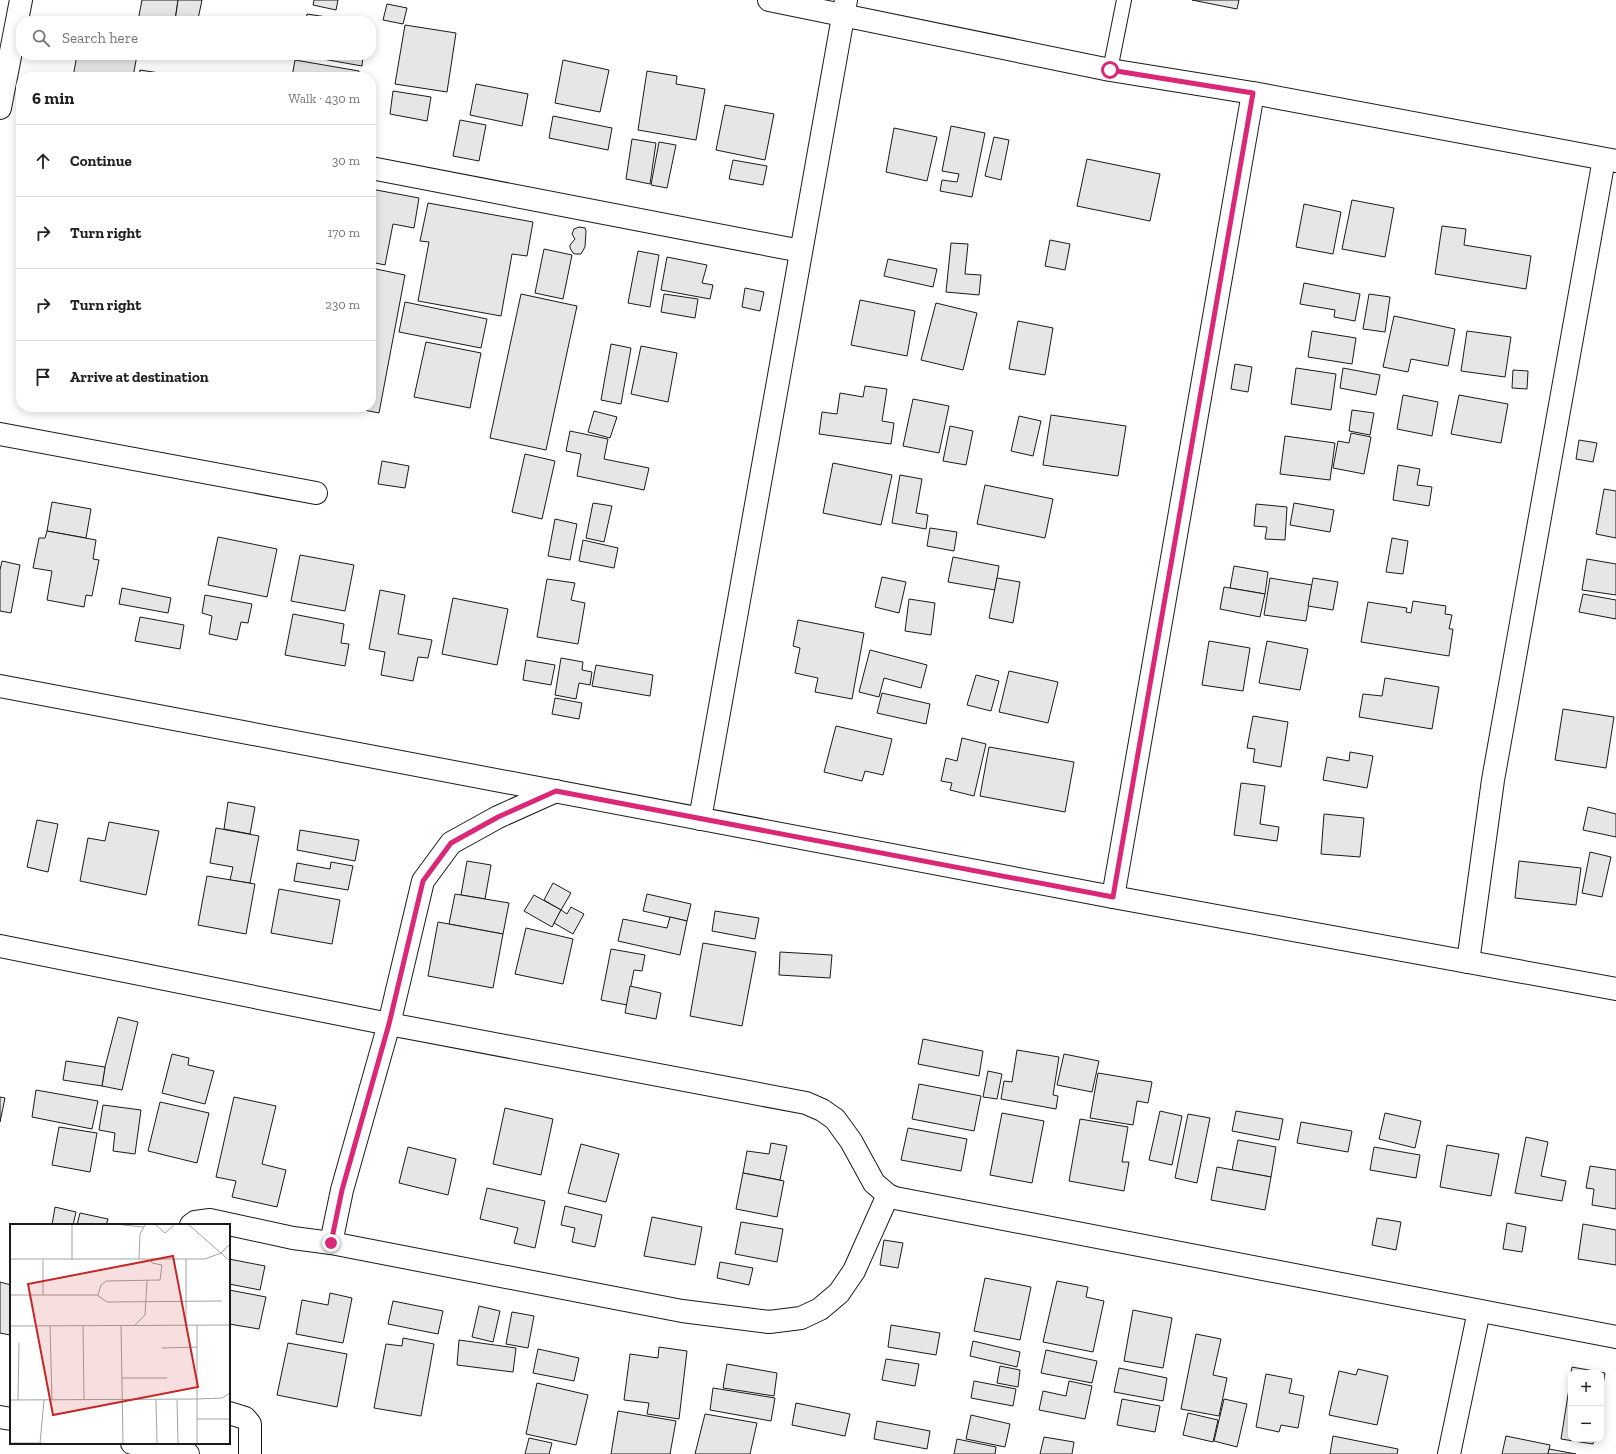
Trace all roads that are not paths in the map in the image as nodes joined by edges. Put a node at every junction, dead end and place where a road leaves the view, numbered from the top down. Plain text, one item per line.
1 (21, 0) edge
2 (769, 0) edge
3 (1124, 0) edge
4 (845, 7) edge
5 (18, 16) edge
6 (16, 26) edge
7 (1110, 70) junction
8 (1253, 93) junction
9 (0, 108) edge
10 (1610, 160) edge
11 (376, 169) edge
12 (801, 252) junction
13 (0, 434) edge
14 (316, 493) dead end
15 (0, 688) edge
16 (556, 791) junction
17 (700, 819) junction
18 (1113, 897) junction
19 (0, 946) edge
20 (1468, 962) junction
21 (1616, 989) edge
22 (389, 1024) junction
23 (888, 1195) junction
24 (192, 1224) edge
25 (228, 1224) edge
26 (230, 1224) edge
27 (331, 1243) junction
28 (1479, 1311) junction
29 (1616, 1337) edge
30 (230, 1412) edge
31 (0, 1417) edge
32 (10, 1419) edge
33 (137, 1444) edge
34 (188, 1454) edge
35 (250, 1454) edge
36 (1449, 1454) edge

1 - 5 street
2 - 4 street
3 - 7 lane
4 - 7 street
4 - 12 street
6 - 9 street
7 - 8 street
8 - 10 street
8 - 18 street
10 - 20 street
11 - 12 street
12 - 17 street
13 - 14 street
15 - 16 street
16 - 17 street
16 - 22 street
17 - 18 street
18 - 20 street
19 - 22 street
20 - 21 street
22 - 23 street
22 - 27 street
23 - 27 street
23 - 28 street
24 - 25 street
26 - 27 street
28 - 29 street
28 - 36 street
30 - 35 street
31 - 32 street
33 - 34 street

